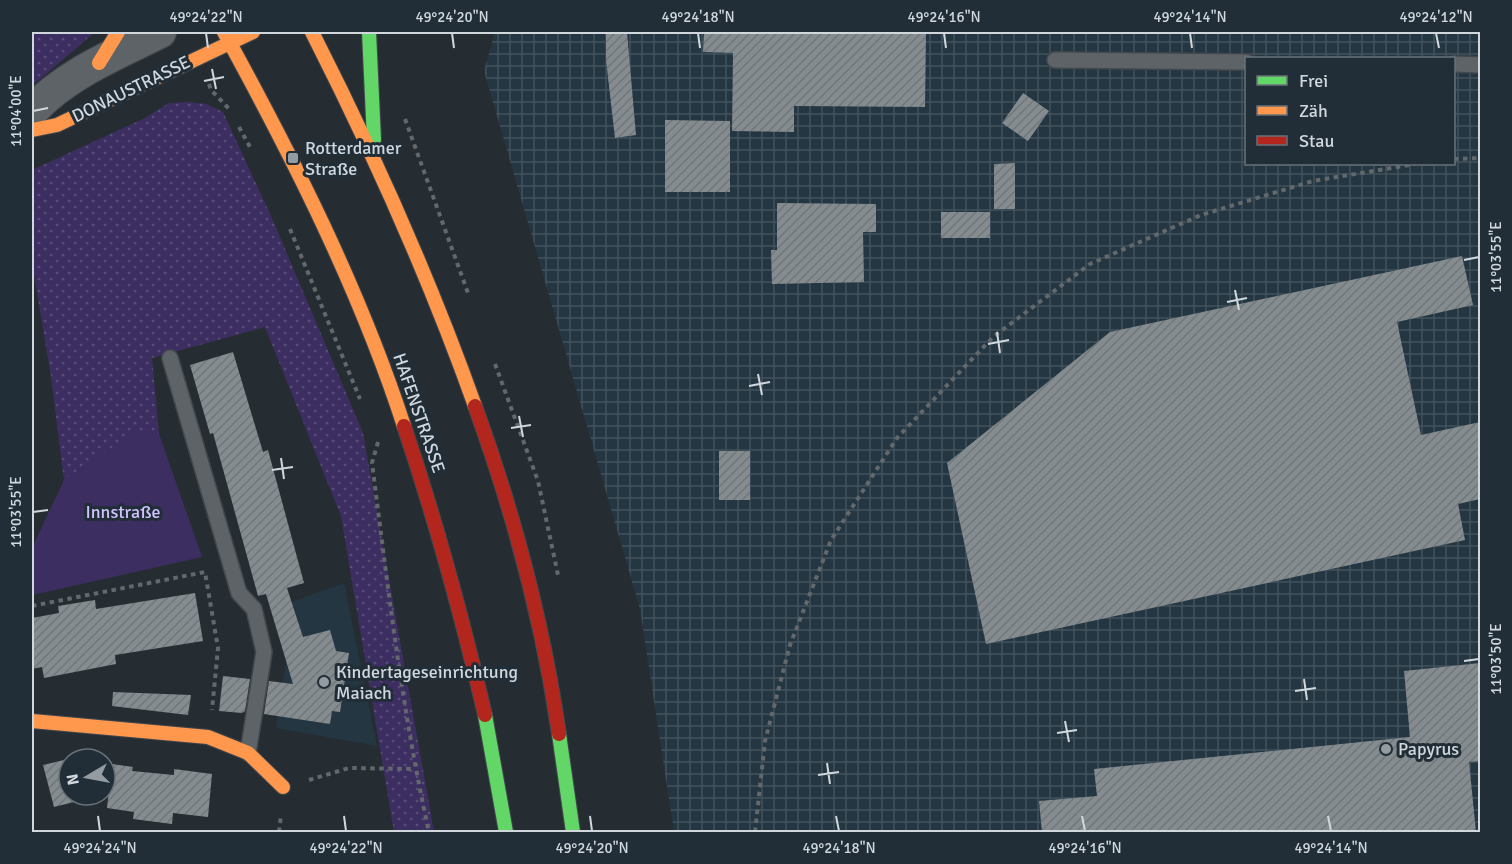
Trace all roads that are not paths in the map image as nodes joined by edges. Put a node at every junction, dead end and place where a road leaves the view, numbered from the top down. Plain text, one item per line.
1 (118, 32) edge
2 (160, 32) edge
3 (253, 32) edge
4 (312, 32) edge
5 (369, 32) edge
6 (227, 37) edge
7 (1055, 60) dead end
8 (1245, 62) edge
9 (99, 63) junction
10 (1455, 64) edge
11 (1480, 65) edge
12 (32, 111) edge
13 (32, 130) edge
14 (375, 154) junction
15 (170, 358) dead end
16 (32, 721) edge
17 (248, 753) junction
18 (283, 787) road end
19 (506, 832) edge
20 (573, 832) edge

1 - 9 main road
2 - 9 street, DONAUSTRASSE
3 - 6 main road
4 - 14 main road
5 - 14 main road
6 - 13 main road, DONAUSTRASSE
6 - 19 main road, HAFENSTRASSE
7 - 8 lane
9 - 12 street, DONAUSTRASSE
10 - 11 lane
14 - 20 main road
15 - 17 lane
16 - 17 main road
17 - 18 main road

